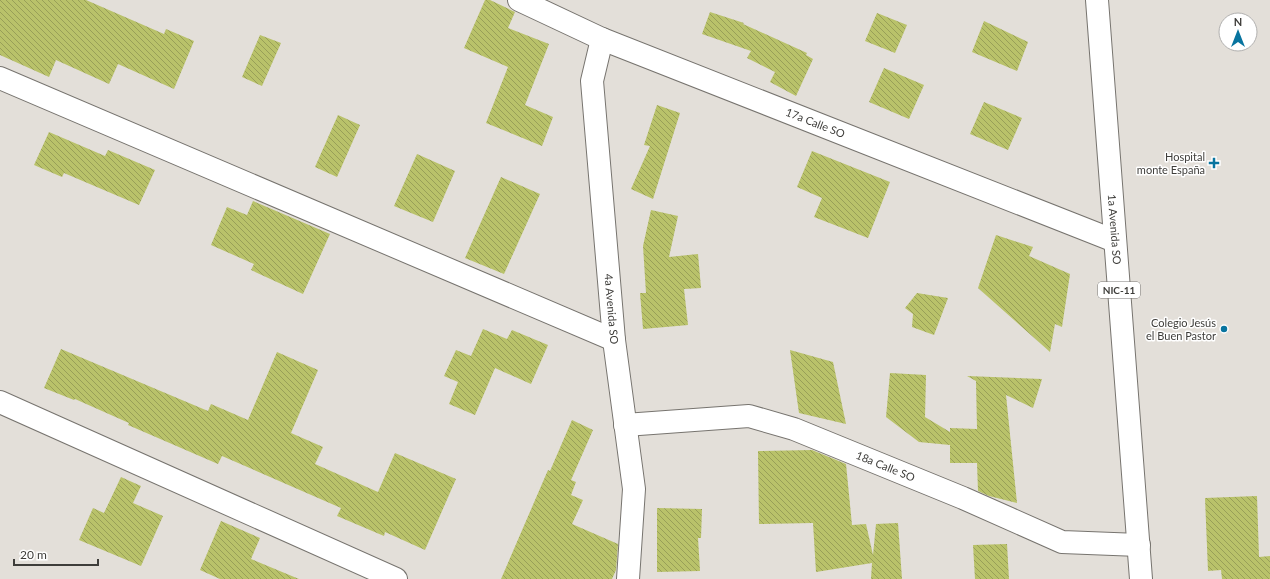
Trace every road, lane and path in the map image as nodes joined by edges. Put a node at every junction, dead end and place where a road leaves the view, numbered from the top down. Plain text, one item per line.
1 (519, 0) edge
2 (1097, 0) edge
3 (602, 39) junction
4 (0, 78) edge
5 (1115, 241) junction
6 (614, 340) junction
7 (0, 402) edge
8 (625, 425) junction
9 (1139, 545) junction
10 (396, 579) edge
11 (628, 579) edge
12 (1142, 579) edge

1 - 3 main road, 17a Calle SO
2 - 5 main road, 1a Avenida SO / NIC-11
3 - 5 main road, 17a Calle SO
3 - 6 main road, 4a Avenida SO
4 - 6 main road
5 - 9 main road, 1a Avenida SO / NIC-11
6 - 8 main road, 4a Avenida SO
7 - 10 main road
8 - 9 main road, 18a Calle SO
8 - 11 main road, 4a Avenida SO
9 - 12 main road, 1a Avenida SO / NIC-11

